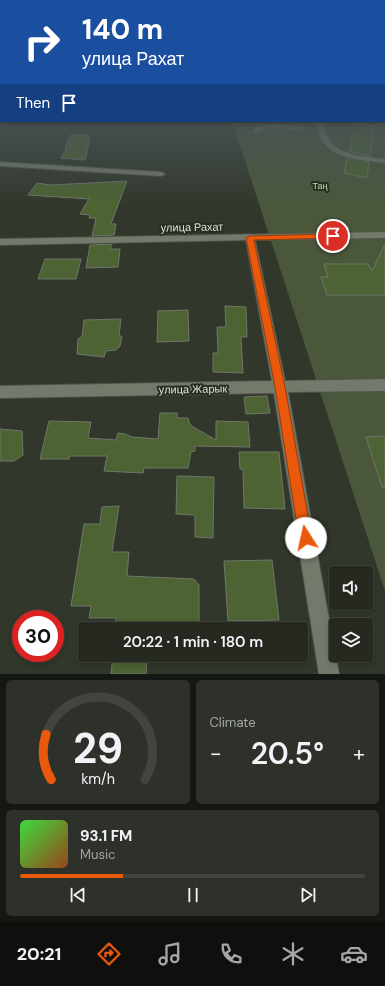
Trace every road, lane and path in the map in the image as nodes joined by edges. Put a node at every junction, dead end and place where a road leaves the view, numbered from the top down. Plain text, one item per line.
1 (328, 143) edge
2 (385, 161) edge
3 (0, 164) edge
4 (161, 174) dead end
5 (385, 235) edge
6 (250, 238) junction
7 (0, 242) edge
8 (385, 385) edge
9 (280, 387) junction
10 (0, 392) edge
11 (329, 674) edge

1 - 2 street
3 - 4 street
5 - 6 street, улица Рахат
6 - 7 street, улица Рахат
6 - 9 street
8 - 9 street, улица Жарык
9 - 10 street, улица Жарык
9 - 11 street

